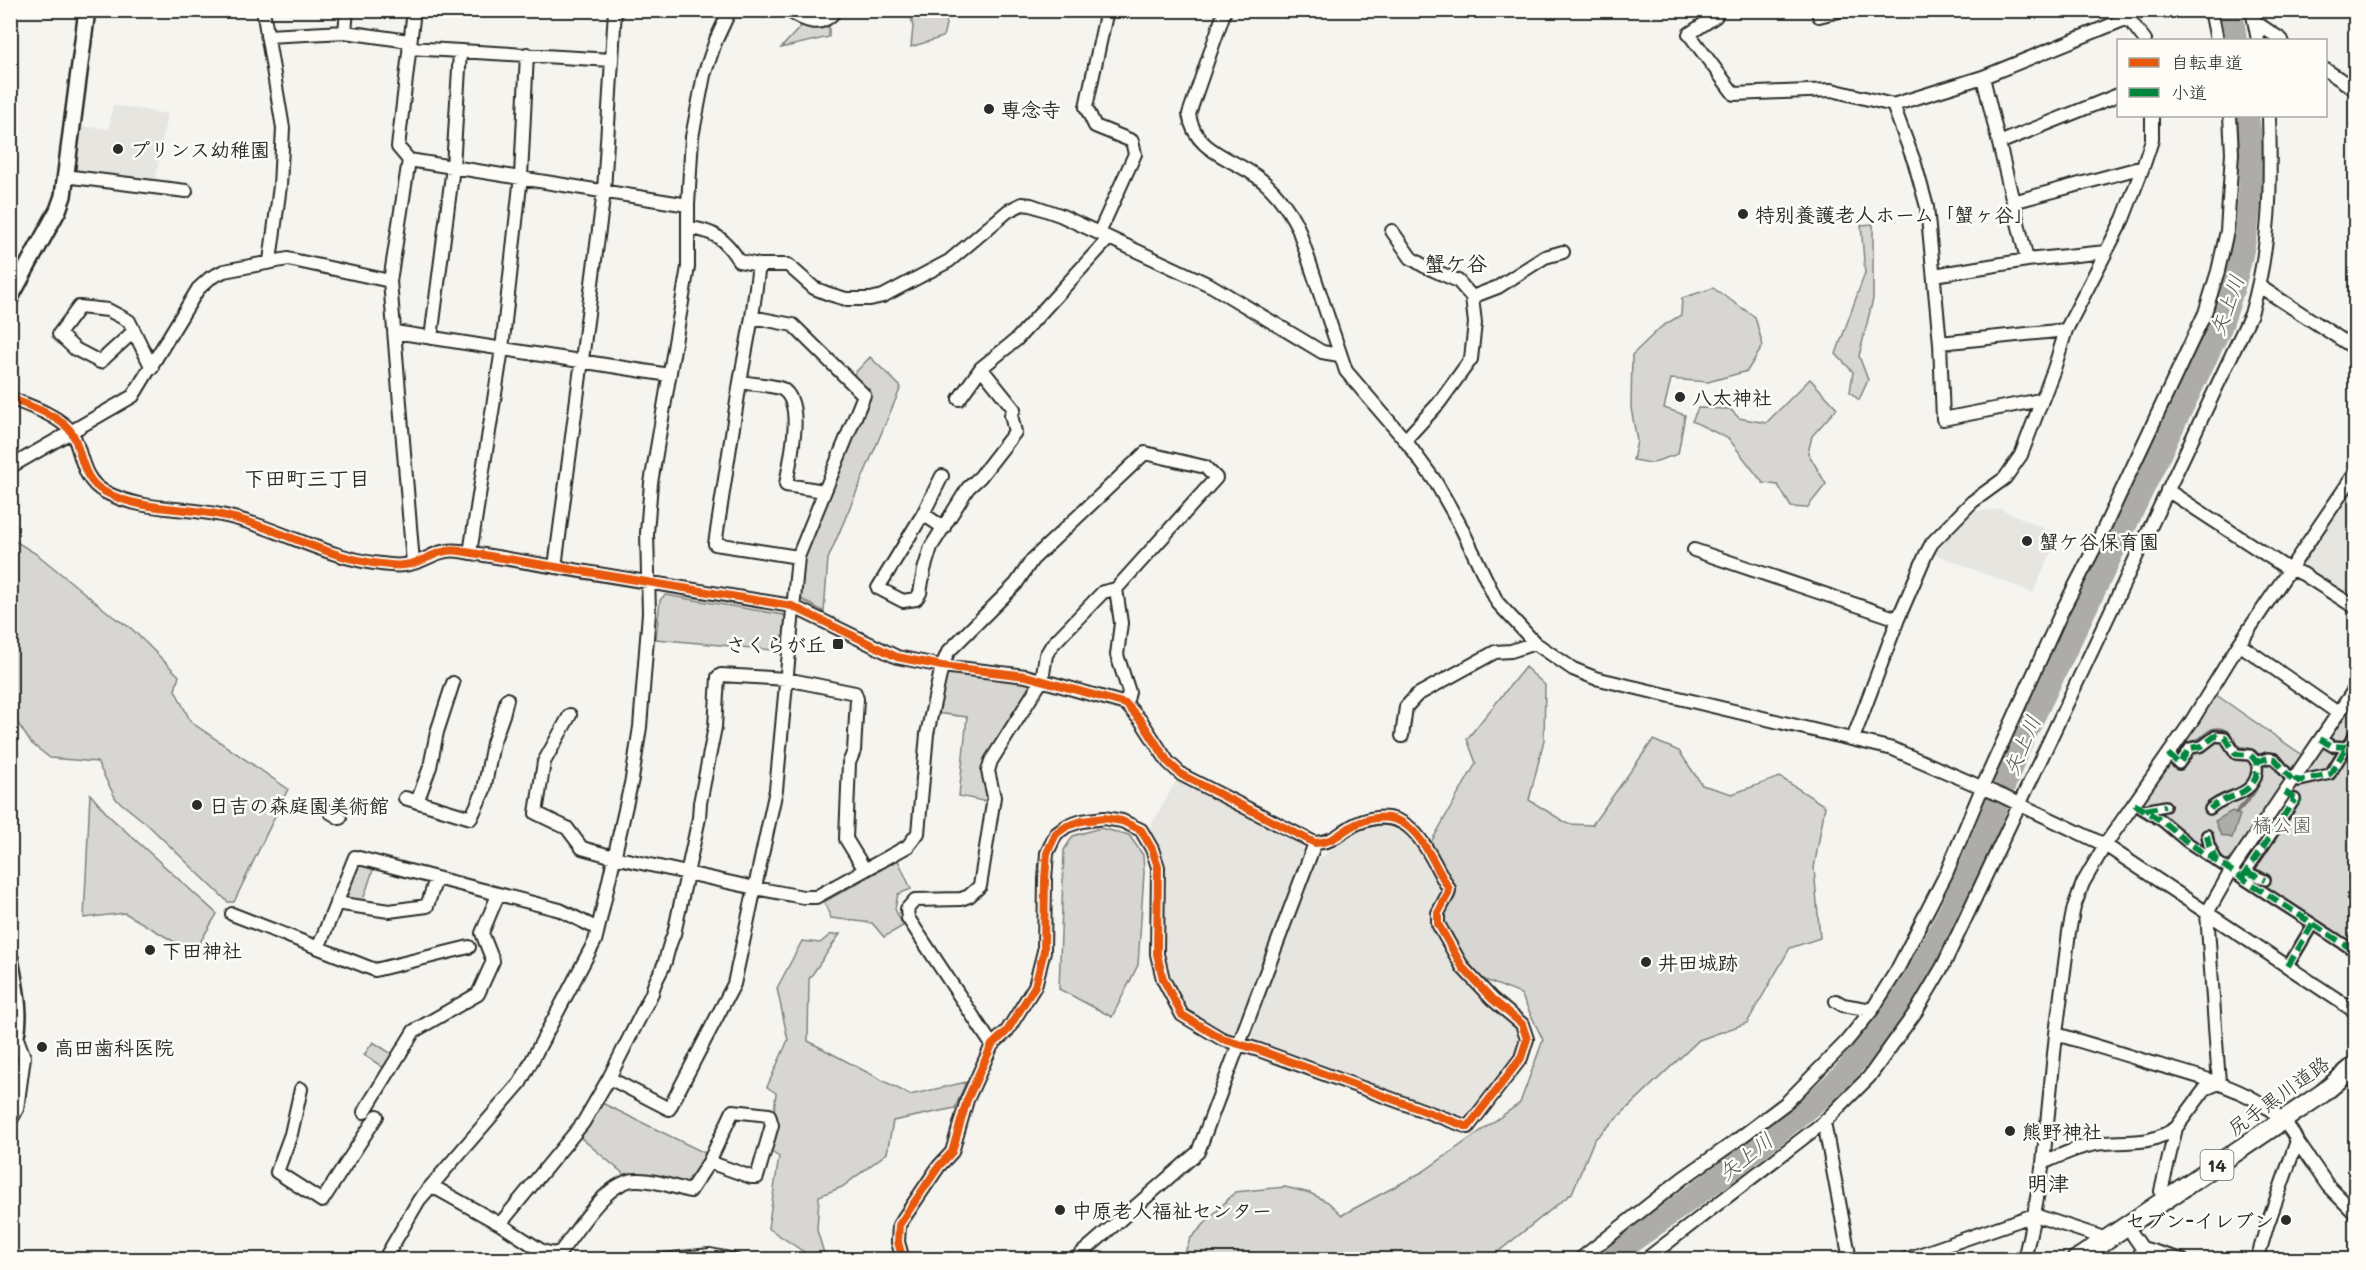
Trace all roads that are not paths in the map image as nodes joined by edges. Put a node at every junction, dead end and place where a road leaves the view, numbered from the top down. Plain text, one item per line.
1 (87, 10) edge
2 (263, 10) edge
3 (347, 10) edge
4 (414, 10) edge
5 (615, 10) edge
6 (730, 10) edge
7 (787, 10) edge
8 (836, 10) edge
9 (1107, 10) edge
10 (1225, 10) edge
11 (1717, 10) edge
12 (1843, 10) edge
13 (2211, 10) edge
14 (2125, 14) edge
15 (1820, 16) dead end
16 (2253, 16) edge
17 (345, 32) junction
18 (267, 36) junction
19 (2144, 39) edge
20 (2217, 39) edge
21 (2258, 39) edge
22 (2281, 39) edge
23 (409, 45) junction
24 (460, 52) junction
25 (527, 54) junction
26 (612, 60) junction
27 (2327, 71) edge
28 (1983, 77) junction
29 (2355, 90) edge
30 (2117, 94) edge
31 (1893, 105) junction
32 (2152, 117) edge
33 (2230, 117) edge
34 (2269, 117) edge
35 (1999, 143) junction
36 (409, 160) junction
37 (453, 167) junction
38 (2143, 167) junction
39 (64, 176) junction
40 (521, 176) junction
41 (186, 191) dead end
42 (604, 191) junction
43 (2013, 202) junction
44 (688, 205) junction
45 (688, 228) junction
46 (1392, 231) dead end
47 (1104, 235) junction
48 (1563, 252) dead end
49 (2106, 252) junction
50 (270, 261) junction
51 (2028, 261) junction
52 (759, 264) junction
53 (1934, 275) junction
54 (390, 281) junction
55 (2259, 286) junction
56 (11, 297) edge
57 (1472, 297) junction
58 (752, 317) junction
59 (2066, 330) junction
60 (133, 332) junction
61 (394, 332) junction
62 (431, 338) junction
63 (1940, 344) junction
64 (502, 349) junction
65 (2355, 349) edge
66 (1339, 355) junction
67 (583, 361) junction
68 (152, 368) junction
69 (981, 368) junction
70 (669, 375) junction
71 (740, 382) junction
72 (10, 398) edge
73 (959, 399) dead end
74 (2040, 400) junction
75 (71, 432) junction
76 (1405, 440) junction
77 (10, 467) edge
78 (2355, 472) edge
79 (942, 476) dead end
80 (2167, 490) junction
81 (824, 491) junction
82 (923, 514) junction
83 (944, 528) junction
84 (1694, 550) dead end
85 (470, 553) junction
86 (798, 557) junction
87 (413, 563) junction
88 (555, 567) junction
89 (2292, 569) junction
90 (650, 583) junction
91 (1116, 589) junction
92 (792, 606) junction
93 (2355, 608) edge
94 (1898, 619) junction
95 (1535, 643) junction
96 (2239, 644) junction
97 (942, 666) junction
98 (786, 680) junction
99 (1041, 680) junction
100 (453, 683) dead end
101 (2355, 687) edge
102 (507, 699) dead end
103 (1126, 704) junction
104 (2338, 713) junction
105 (570, 715) dead end
106 (2355, 732) edge
107 (1401, 736) dead end
108 (1853, 739) junction
109 (2320, 739) junction
110 (2346, 747) junction
111 (2168, 754) junction
112 (2260, 761) junction
113 (2293, 779) junction
114 (1982, 788) junction
115 (2294, 798) junction
116 (2019, 805) junction
117 (2165, 806) dead end
118 (2140, 807) junction
119 (2210, 809) dead end
120 (2207, 835) dead end
121 (1315, 843) junction
122 (2105, 845) junction
123 (614, 858) junction
124 (2219, 863) junction
125 (866, 870) junction
126 (2231, 871) junction
127 (687, 872) junction
128 (2245, 875) junction
129 (436, 879) junction
130 (2265, 880) dead end
131 (755, 888) junction
132 (498, 895) junction
133 (336, 903) junction
134 (2206, 913) junction
135 (232, 914) dead end
136 (2313, 924) junction
137 (598, 929) junction
138 (319, 946) junction
139 (469, 947) dead end
140 (2355, 952) edge
141 (10, 959) edge
142 (2288, 966) junction
143 (1836, 1001) dead end
144 (1872, 1010) junction
145 (2355, 1012) edge
146 (2055, 1034) junction
147 (16, 1036) junction
148 (1240, 1045) junction
149 (992, 1046) junction
150 (10, 1052) edge
151 (2355, 1065) edge
152 (609, 1078) junction
153 (2355, 1081) edge
154 (2219, 1083) junction
155 (301, 1089) dead end
156 (364, 1112) dead end
157 (377, 1116) dead end
158 (10, 1122) edge
159 (1824, 1122) junction
160 (2176, 1128) junction
161 (2290, 1130) junction
162 (709, 1162) junction
163 (2043, 1163) junction
164 (432, 1186) junction
165 (2163, 1202) junction
166 (2355, 1214) edge
167 (2034, 1215) junction
168 (500, 1224) junction
169 (2107, 1239) junction
170 (2138, 1247) edge
171 (540, 1255) edge
172 (720, 1258) edge
173 (384, 1260) edge
174 (664, 1260) edge
175 (735, 1260) edge
176 (903, 1260) edge
177 (1074, 1260) edge
178 (1579, 1260) edge
179 (1644, 1260) edge
180 (1850, 1260) edge
181 (1904, 1260) edge
182 (2024, 1260) edge
183 (2076, 1260) edge
184 (2095, 1260) edge
185 (2182, 1260) edge
186 (2257, 1260) edge

1 - 39 street
2 - 18 street
3 - 17 street
4 - 23 street
5 - 26 street
6 - 44 street
7 - 8 street
9 - 47 street
10 - 66 street
11 - 31 street
12 - 15 street
13 - 20 street
14 - 19 street
14 - 28 street
16 - 21 street
16 - 22 street
17 - 18 street
17 - 23 street
18 - 50 street
23 - 24 street
23 - 36 street
24 - 25 street
24 - 37 street
25 - 26 street
25 - 40 street
26 - 42 street
27 - 29 street
28 - 31 street
28 - 35 street
30 - 35 street
31 - 53 street
32 - 38 street
33 - 114 street
34 - 55 street
35 - 43 street
36 - 37 street
36 - 54 street
37 - 40 street
37 - 62 street
38 - 43 street
38 - 49 street
39 - 41 street
39 - 56 street
40 - 42 street
40 - 64 street
42 - 44 street
42 - 67 street
43 - 51 street
44 - 45 street
45 - 52 street
45 - 70 street
46 - 57 street
47 - 52 street
47 - 66 street
47 - 69 street
48 - 57 street
49 - 51 street
49 - 59 street
50 - 54 street
50 - 68 street
51 - 53 street
52 - 58 street
53 - 63 street
54 - 61 street
55 - 65 street
55 - 80 street
57 - 76 street
58 - 71 street
58 - 81 street
59 - 63 street
59 - 74 street
60 - 60 street
60 - 68 street
61 - 62 street
61 - 87 street
62 - 64 street
63 - 74 street
64 - 67 street
64 - 85 street
66 - 76 street
67 - 70 street
67 - 88 street
68 - 75 street
69 - 73 street
69 - 83 street
70 - 90 street
71 - 81 street
71 - 86 street
72 - 75 street
74 - 94 street
75 - 77 street
75 - 87 street
76 - 95 street
78 - 89 street
79 - 82 street
80 - 89 street
80 - 116 street
81 - 86 street
82 - 83 street
82 - 83 street
84 - 94 street
85 - 87 street
85 - 88 street
86 - 92 street
88 - 90 street
89 - 93 street
89 - 96 street
90 - 92 street
90 - 123 street
91 - 97 street
91 - 99 street
91 - 103 street
92 - 97 street
92 - 98 street
94 - 108 street
95 - 107 street
95 - 108 street
96 - 104 street
96 - 111 street
97 - 99 street
97 - 125 street
98 - 125 street
98 - 127 street
98 - 131 street
99 - 103 street
99 - 149 street
100 - 102 street
101 - 104 street
103 - 121 street
104 - 109 street
105 - 123 street
106 - 110 street
108 - 114 street
109 - 110 street
109 - 113 street
110 - 113 street
111 - 112 street
111 - 118 street
112 - 113 street
112 - 119 street
113 - 115 street
114 - 116 street
114 - 144 street
115 - 126 street
115 - 128 street
116 - 122 street
116 - 159 street
117 - 118 street
118 - 122 street
118 - 124 street
120 - 124 street
121 - 148 street
121 - 148 street
122 - 134 street
122 - 146 street
123 - 127 street
123 - 137 street
124 - 126 street
125 - 131 street
126 - 128 street
126 - 134 street
127 - 131 street
127 - 152 street
128 - 130 street
128 - 136 street
129 - 132 street
129 - 133 street
129 - 133 street
131 - 152 street
132 - 137 street
132 - 156 street
133 - 138 street
134 - 142 street
134 - 154 street
135 - 138 street
136 - 140 street
136 - 142 street
137 - 164 street
138 - 139 street
141 - 147 street
142 - 145 street
143 - 144 street
144 - 178 street
146 - 154 street
146 - 163 street
147 - 150 street
147 - 158 street
148 - 149 street
148 - 177 street
149 - 176 street
151 - 161 main road, 尻手黒川道路 / 14
152 - 168 street
153 - 161 main road, 尻手黒川道路 / 14
154 - 160 street
154 - 161 street
155 - 157 street
159 - 179 street
159 - 180 street
160 - 163 street
160 - 165 street
161 - 165 main road, 尻手黒川道路 / 14
161 - 166 street
161 - 170 main road, 尻手黒川道路 / 14
161 - 186 street
162 - 162 street
162 - 171 street
163 - 167 street
164 - 168 street
164 - 173 street
165 - 169 main road, 尻手黒川道路 / 14
167 - 169 street
167 - 181 street
167 - 182 street
168 - 171 street
169 - 183 main road, 尻手黒川道路 / 14
170 - 184 main road, 尻手黒川道路 / 14
170 - 185 street
172 - 174 street
172 - 175 street

